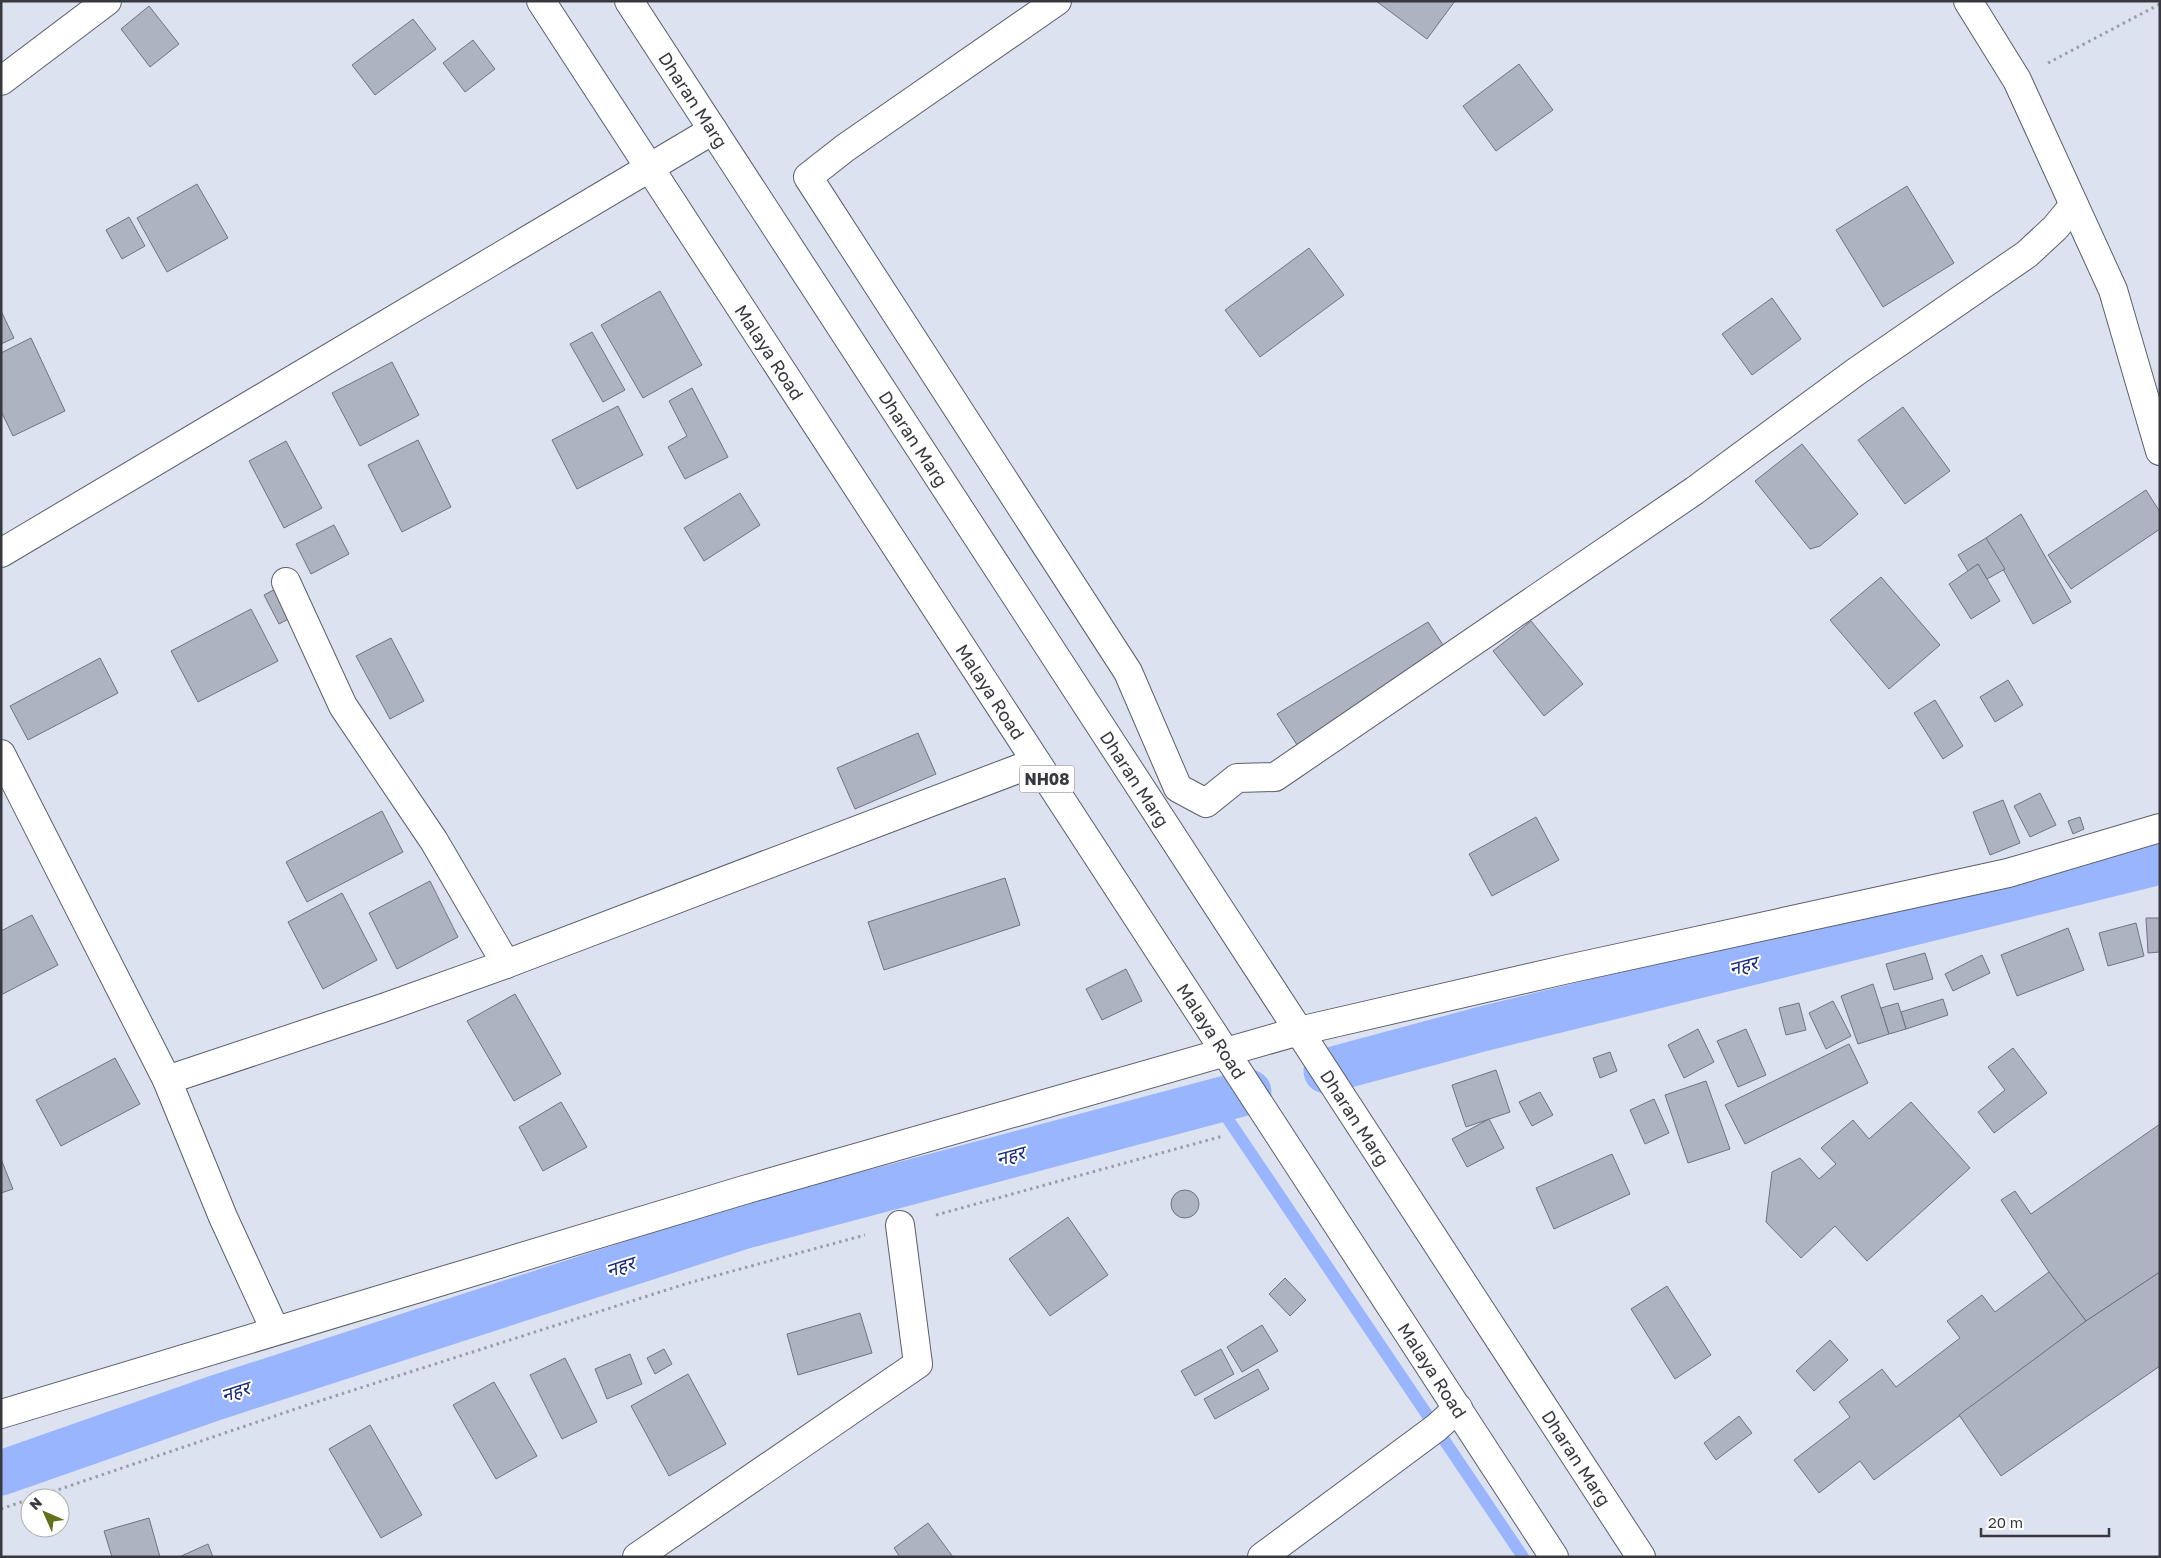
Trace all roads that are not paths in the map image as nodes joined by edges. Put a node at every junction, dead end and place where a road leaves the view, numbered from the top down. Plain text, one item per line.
1 (107, 1) edge
2 (541, 1) edge
3 (629, 1) edge
4 (1057, 1) edge
5 (1968, 1) edge
6 (1, 81) edge
7 (713, 130) junction
8 (649, 169) junction
9 (2074, 205) junction
10 (2160, 451) edge
11 (1, 553) edge
12 (286, 582) dead end
13 (1, 754) edge
14 (1036, 762) junction
15 (2160, 828) edge
16 (506, 964) junction
17 (1299, 1031) junction
18 (1226, 1052) junction
19 (167, 1080) junction
20 (900, 1225) road end
21 (276, 1330) junction
22 (1458, 1408) junction
23 (1, 1414) edge
24 (637, 1557) edge
25 (1262, 1557) edge
26 (1554, 1557) edge
27 (1641, 1557) edge

1 - 6 street
2 - 8 street, Malaya Road / NH08
3 - 7 street, Dharan Marg
4 - 9 street
5 - 9 street
7 - 8 street
7 - 17 street, Dharan Marg
8 - 11 street
8 - 14 street, Malaya Road / NH08
9 - 10 street
12 - 16 street
13 - 19 street
14 - 16 street
14 - 18 street, Malaya Road / NH08
15 - 17 street
16 - 19 street
17 - 18 street
17 - 27 street, Dharan Marg
18 - 21 street
18 - 22 street, Malaya Road / NH08
19 - 21 street
20 - 24 street
21 - 23 street
22 - 25 street
22 - 26 street, Malaya Road / NH08

